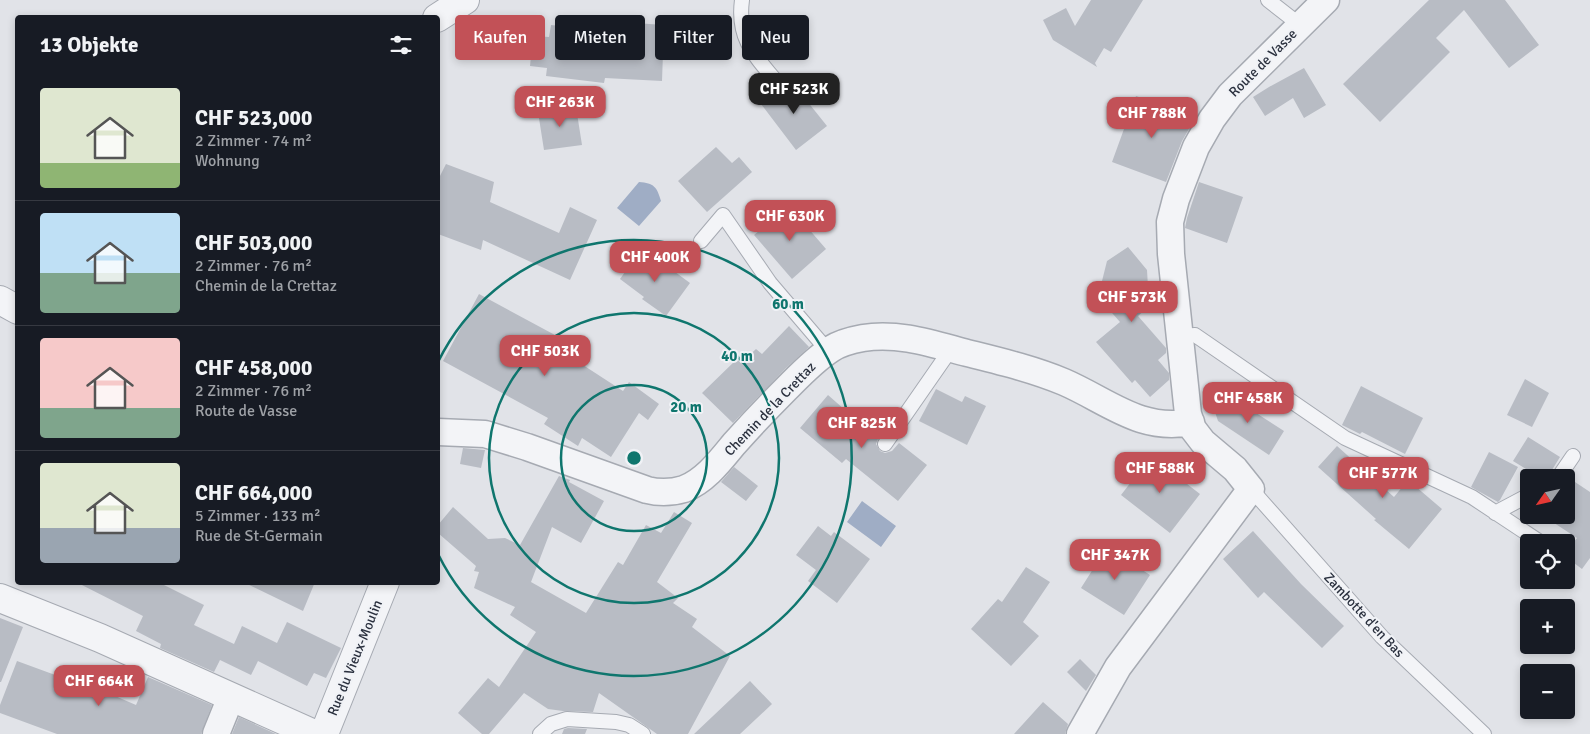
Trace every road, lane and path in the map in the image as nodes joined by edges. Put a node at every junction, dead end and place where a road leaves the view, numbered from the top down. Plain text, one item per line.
1 (465, 0) edge
2 (742, 0) edge
3 (1268, 0) edge
4 (1326, 0) edge
5 (440, 16) edge
6 (1300, 26) junction
7 (776, 81) dead end
8 (701, 241) dead end
9 (0, 300) edge
10 (15, 308) edge
11 (1180, 336) junction
12 (952, 349) junction
13 (828, 351) junction
14 (1191, 422) junction
15 (440, 432) edge
16 (885, 444) dead end
17 (1573, 456) dead end
18 (1564, 469) edge
19 (1251, 489) junction
20 (1520, 500) edge
21 (1495, 513) junction
22 (1528, 534) edge
23 (384, 585) edge
24 (0, 598) edge
25 (231, 697) junction
26 (311, 733) edge
27 (216, 734) edge
28 (540, 734) edge
29 (643, 734) edge
30 (1080, 734) edge
31 (1484, 734) edge

1 - 5 street
2 - 7 lane
3 - 6 lane
4 - 6 street, Route de Vasse
6 - 11 street, Route de Vasse
8 - 13 lane
9 - 10 street
11 - 14 street, Route de Vasse
11 - 21 lane
12 - 13 street, Chemin de la Crettaz
12 - 14 street, Chemin de la Crettaz
12 - 16 lane
13 - 15 street, Chemin de la Crettaz
14 - 19 street, Route de Vasse
17 - 18 lane
19 - 30 street
19 - 31 lane, Zambotte d'en Bas
20 - 21 lane
21 - 22 lane
23 - 26 street, Rue du Vieux-Moulin
24 - 25 street
25 - 26 street
25 - 27 street
28 - 29 lane

